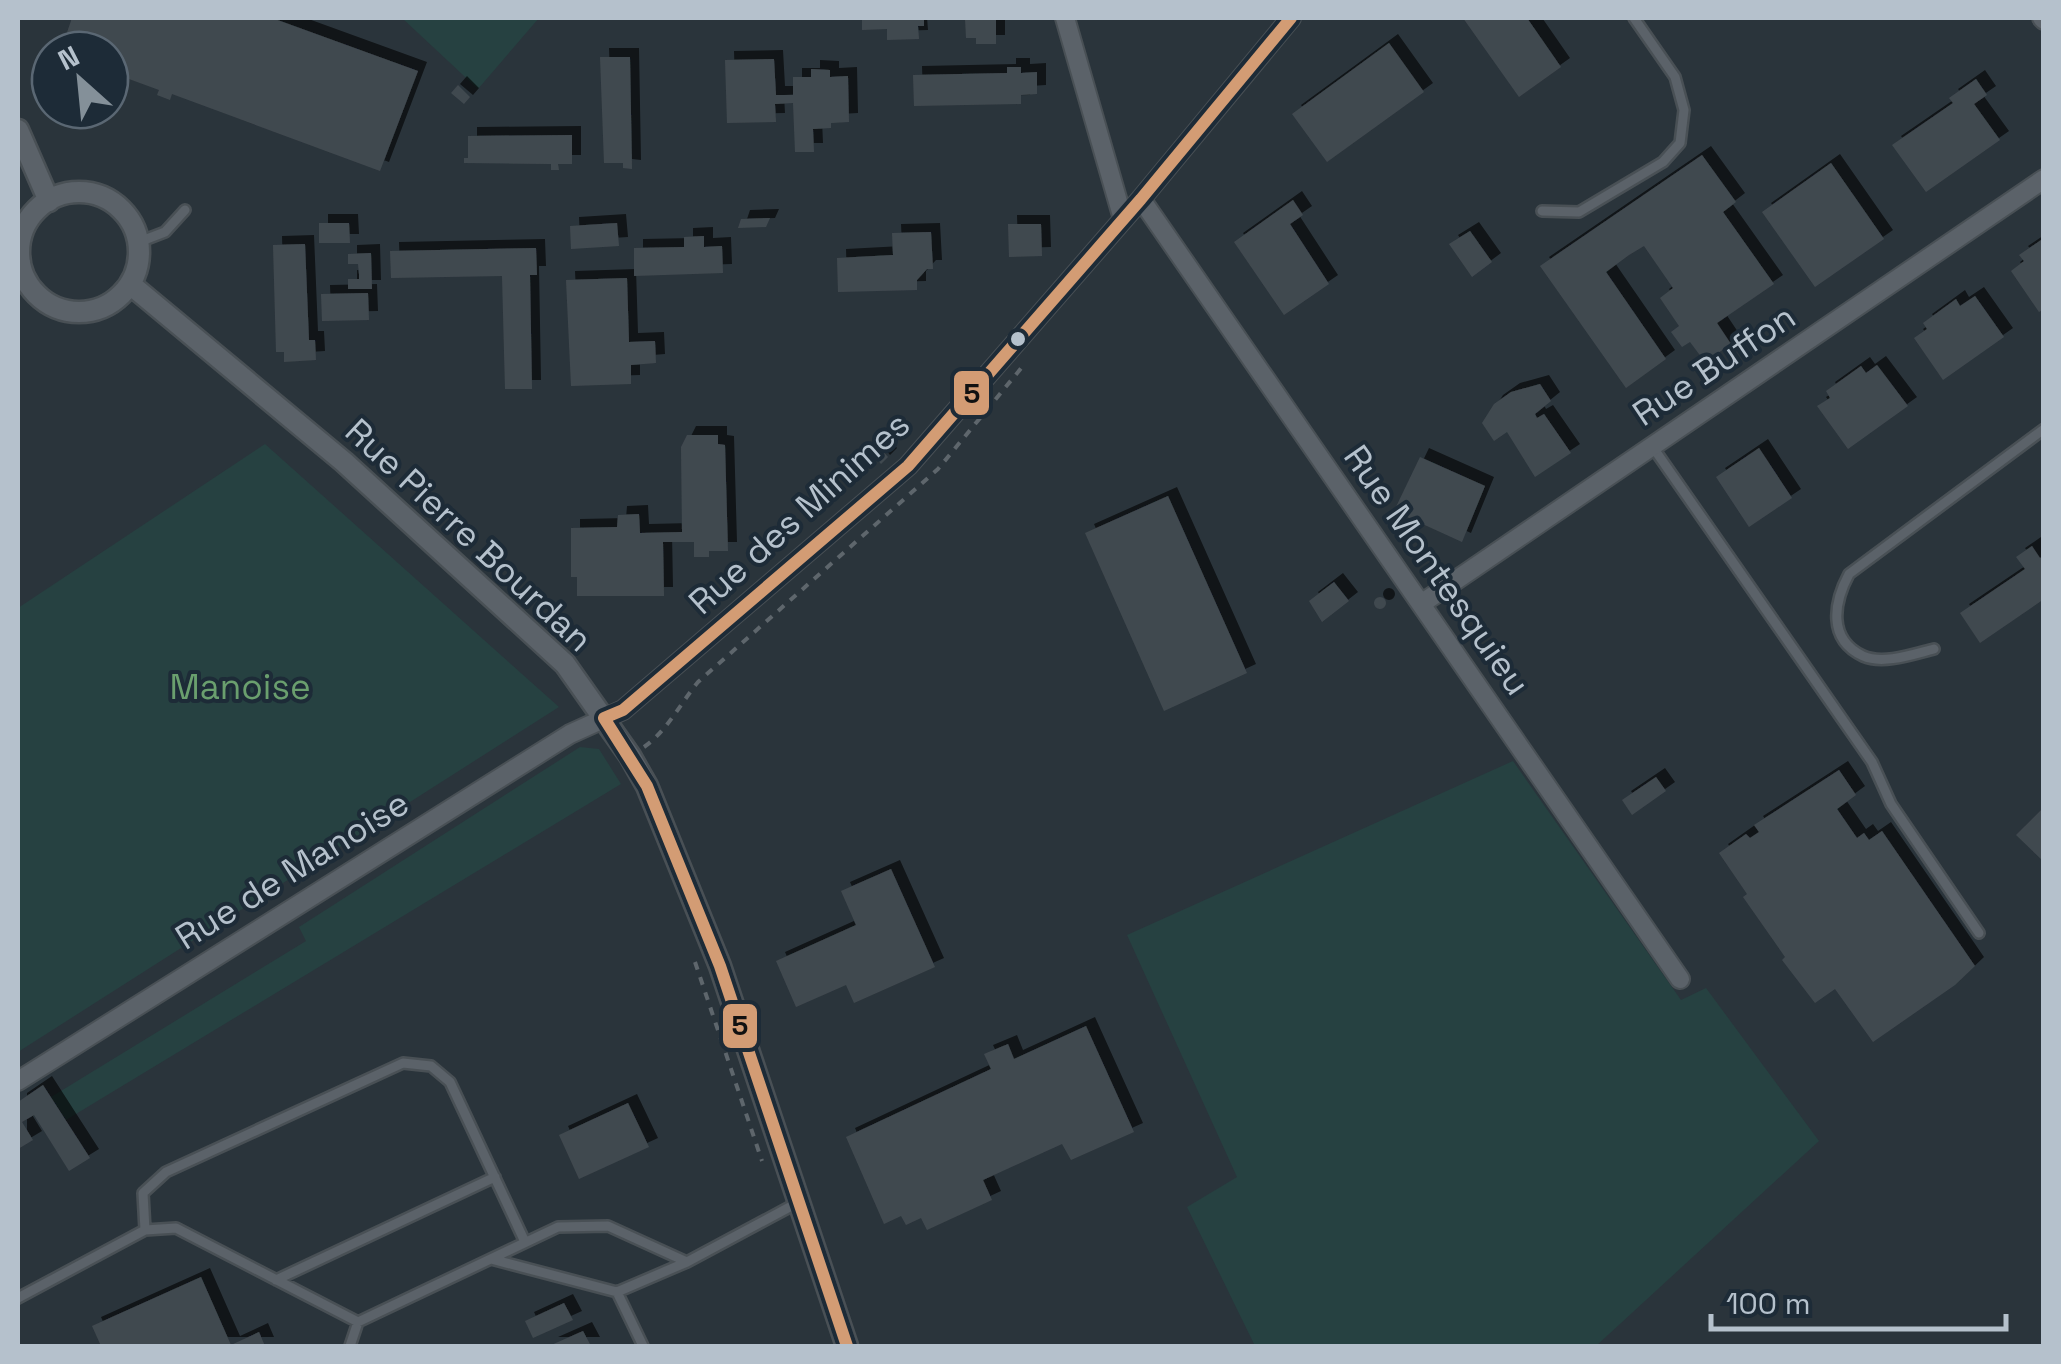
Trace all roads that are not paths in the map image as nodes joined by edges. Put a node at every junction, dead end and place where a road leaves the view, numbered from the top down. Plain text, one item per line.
1 (1065, 18) edge
2 (1292, 18) edge
3 (1634, 18) edge
4 (18, 130) edge
5 (2044, 179) edge
6 (1141, 199) junction
7 (49, 200) junction
8 (185, 210) dead end
9 (1542, 212) dead end
10 (1122, 219) junction
11 (138, 242) junction
12 (19, 263) edge
13 (130, 284) junction
14 (2044, 430) edge
15 (1652, 446) junction
16 (1421, 604) junction
17 (1934, 649) dead end
18 (604, 718) junction
19 (1980, 933) dead end
20 (1680, 979) dead end
21 (18, 1080) edge
22 (495, 1177) junction
23 (799, 1202) junction
24 (145, 1230) junction
25 (525, 1242) junction
26 (491, 1259) junction
27 (687, 1262) junction
28 (276, 1280) junction
29 (618, 1292) junction
30 (18, 1298) edge
31 (358, 1322) junction
32 (350, 1346) edge
33 (643, 1346) edge
34 (847, 1346) edge

1 - 10 street
2 - 6 street, Rue des Minimes
3 - 9 lane
4 - 7 street
5 - 15 street, Rue Buffon
6 - 10 street, Rue des Minimes
6 - 16 street, Rue Montesquieu
7 - 11 street
7 - 12 street
8 - 11 lane
10 - 18 street, Rue des Minimes
11 - 13 street
12 - 13 street
13 - 18 street, Rue Pierre Bourdan
14 - 17 lane
15 - 16 street, Rue Buffon
15 - 19 lane
16 - 20 street, Rue Montesquieu
18 - 21 street, Rue de Manoise
18 - 23 street, Rue Pierre Bourdan
22 - 24 lane
22 - 25 lane
22 - 28 lane
23 - 27 lane
23 - 34 street, Rue Pierre Bourdan
24 - 28 lane
24 - 30 lane
25 - 26 lane
25 - 27 lane
26 - 29 lane
26 - 31 lane
27 - 29 lane
28 - 31 lane
29 - 33 lane
31 - 32 lane

